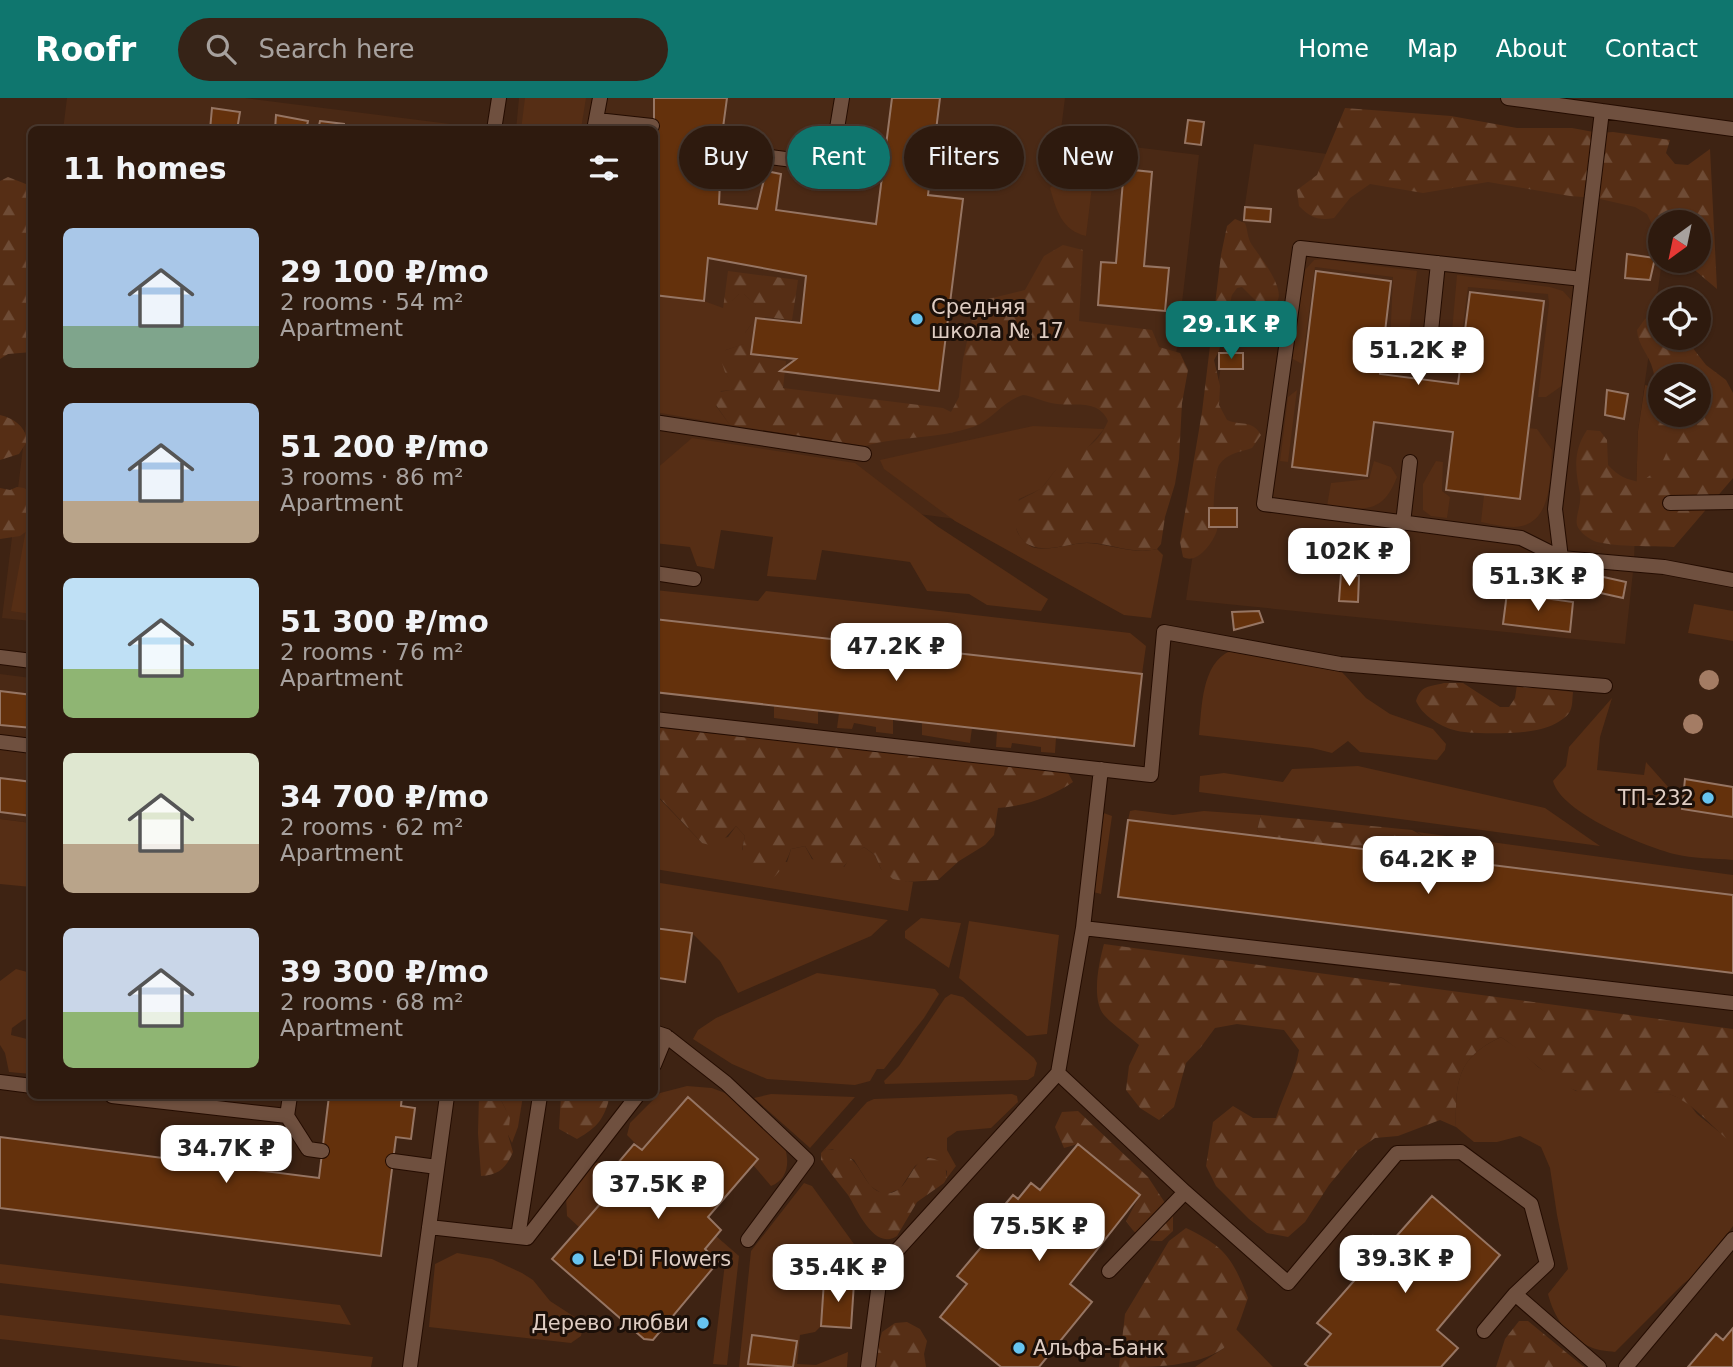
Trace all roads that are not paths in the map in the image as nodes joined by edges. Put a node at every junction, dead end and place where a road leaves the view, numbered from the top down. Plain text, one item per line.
1 (499, 98) edge
2 (600, 98) edge
3 (842, 98) edge
4 (1508, 98) edge
5 (1602, 111) junction
6 (596, 125) edge
7 (495, 126) edge
8 (652, 126) dead end
9 (1733, 129) edge
10 (773, 157) edge
11 (1438, 263) junction
12 (1582, 279) junction
13 (1430, 341) dead end
14 (658, 423) edge
15 (864, 454) dead end
16 (1410, 462) dead end
17 (1733, 502) edge
18 (1670, 503) dead end
19 (1403, 523) junction
20 (1561, 558) junction
21 (658, 574) edge
22 (694, 579) dead end
23 (1733, 580) edge
24 (0, 657) edge
25 (28, 660) edge
26 (1605, 686) dead end
27 (658, 719) edge
28 (0, 742) edge
29 (28, 746) edge
30 (1101, 769) junction
31 (1083, 928) junction
32 (1733, 1003) edge
33 (660, 1034) edge
34 (1058, 1073) junction
35 (0, 1082) edge
36 (28, 1086) edge
37 (138, 1099) edge
38 (290, 1099) edge
39 (447, 1099) edge
40 (540, 1099) edge
41 (635, 1099) edge
42 (287, 1116) junction
43 (322, 1151) dead end
44 (394, 1161) dead end
45 (437, 1167) junction
46 (1185, 1192) junction
47 (429, 1227) junction
48 (518, 1237) junction
49 (1733, 1239) edge
50 (748, 1240) dead end
51 (1109, 1271) dead end
52 (1516, 1294) junction
53 (1484, 1331) dead end
54 (410, 1367) edge
55 (868, 1367) edge
56 (1599, 1367) edge
57 (1626, 1367) edge

1 - 7 lane
2 - 6 lane
3 - 10 lane
4 - 5 lane
5 - 9 lane
5 - 12 lane
6 - 8 lane
11 - 12 lane
11 - 13 lane
11 - 19 lane
12 - 20 lane
14 - 15 lane
16 - 19 lane
17 - 18 lane
19 - 20 lane
20 - 23 lane
21 - 22 lane
24 - 25 lane
26 - 30 lane
27 - 30 lane
28 - 29 lane
30 - 31 lane
31 - 32 lane
31 - 34 lane
33 - 50 lane
34 - 46 lane
34 - 55 lane
35 - 36 lane
37 - 42 lane
38 - 42 lane
39 - 45 lane
40 - 48 lane
41 - 48 lane
42 - 43 lane
44 - 45 lane
45 - 47 lane
46 - 51 lane
46 - 52 lane
47 - 48 lane
47 - 54 lane
49 - 57 lane
52 - 53 lane
52 - 56 lane

